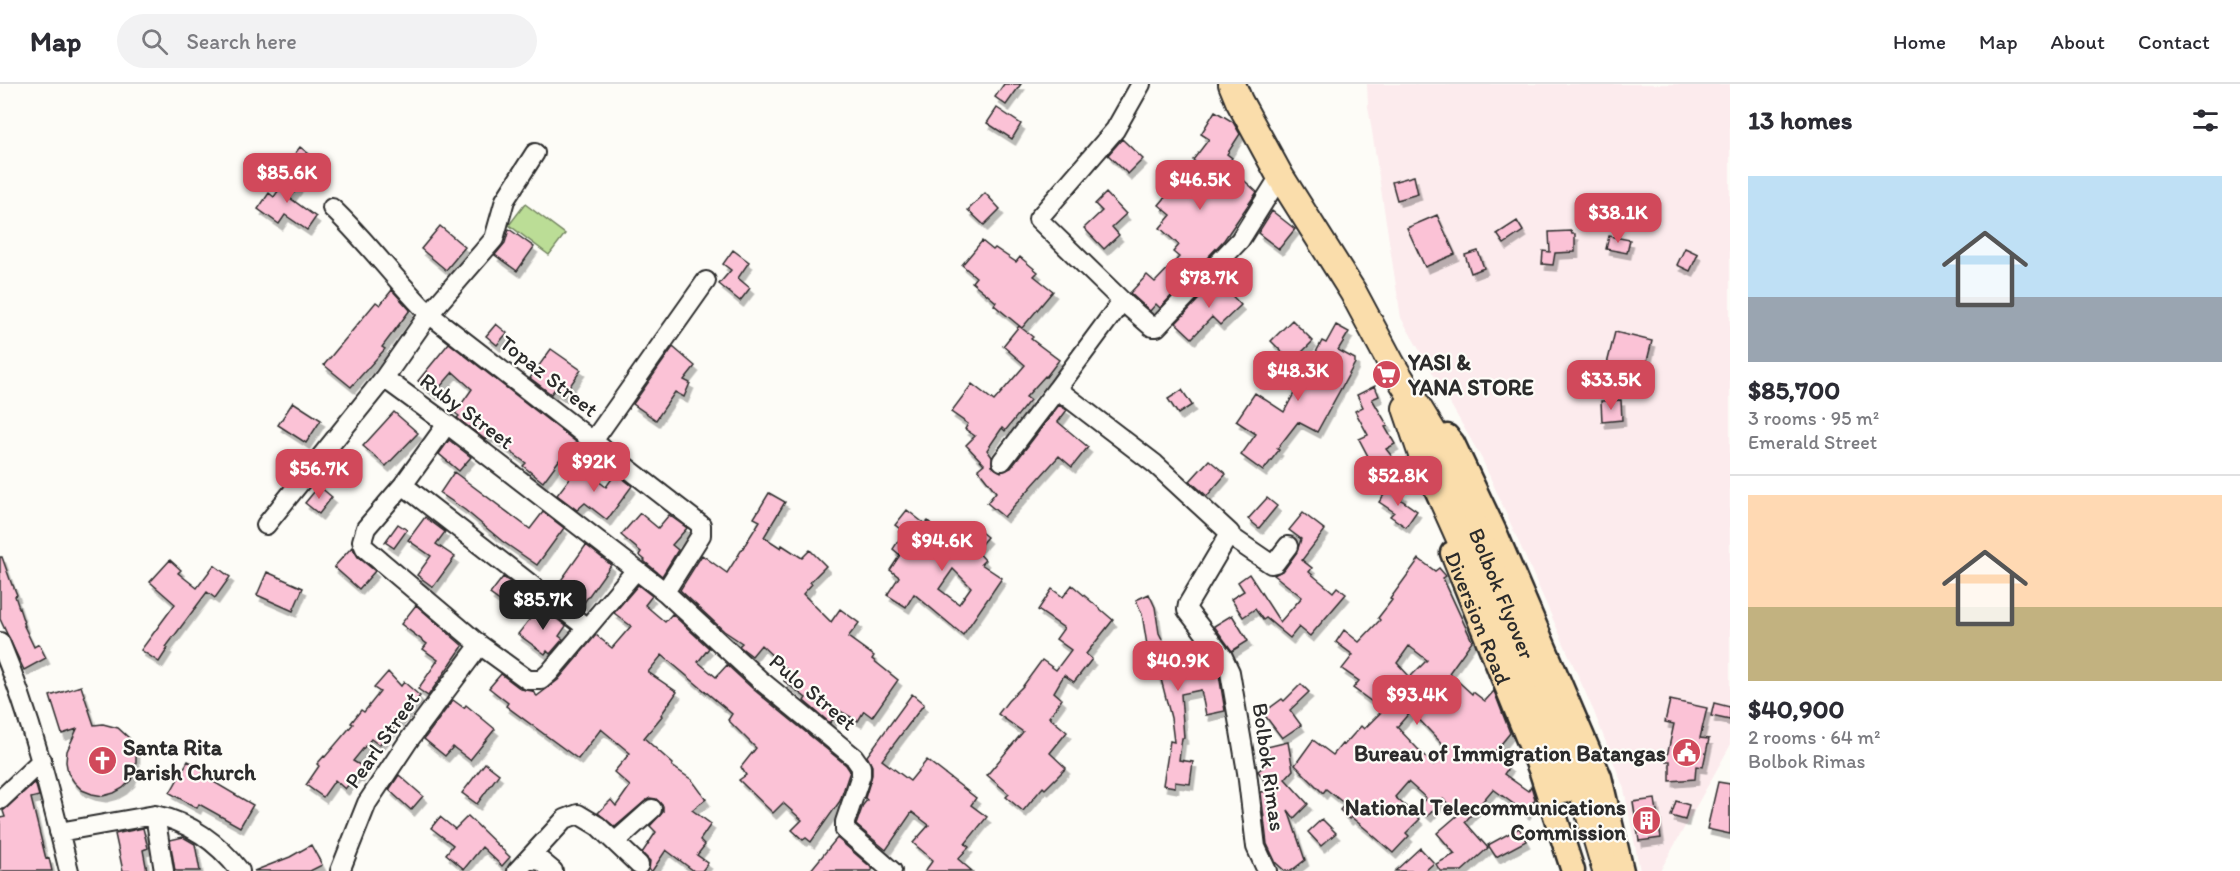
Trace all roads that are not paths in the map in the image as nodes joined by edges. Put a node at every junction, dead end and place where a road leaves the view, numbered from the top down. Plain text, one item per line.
1 (1141, 84) edge
2 (1232, 84) edge
3 (535, 153) dead end
4 (1280, 176) junction
5 (332, 208) dead end
6 (706, 281) dead end
7 (1122, 301) junction
8 (429, 314) junction
9 (1390, 363) junction
10 (384, 378) junction
11 (1057, 389) junction
12 (447, 424) junction
13 (593, 441) junction
14 (1002, 461) dead end
15 (403, 485) junction
16 (266, 525) dead end
17 (1468, 535) junction
18 (1230, 536) junction
19 (1288, 546) dead end
20 (636, 570) junction
21 (664, 592) junction
22 (587, 628) junction
23 (0, 642) edge
24 (480, 645) junction
25 (42, 760) junction
26 (0, 800) edge
27 (652, 809) dead end
28 (156, 815) junction
29 (59, 832) junction
30 (615, 842) junction
31 (522, 865) edge
32 (639, 866) dead end
33 (69, 871) edge
34 (164, 871) edge
35 (240, 871) edge
36 (339, 871) edge
37 (553, 871) edge
38 (892, 871) edge
39 (1267, 871) edge
40 (1573, 871) edge
41 (1588, 871) edge
42 (1606, 871) edge
43 (1622, 871) edge

1 - 7 street
2 - 4 highway, Diversion Road
3 - 8 street
4 - 7 street
4 - 9 highway, Diversion Road
5 - 8 street, Topaz Street
6 - 13 street
7 - 11 street
8 - 10 street
8 - 13 street, Topaz Street
9 - 17 highway, Bolbok Flyover
9 - 40 main road, Diversion Road
9 - 43 main road, Diversion Road
10 - 12 street, Ruby Street
10 - 16 street
11 - 14 street
11 - 18 street
12 - 15 street
12 - 20 street, Ruby Street
13 - 21 street, Topaz Street
15 - 22 street
15 - 24 street
17 - 41 highway, Bolbok Flyover
17 - 42 highway, Bolbok Flyover
18 - 19 street
18 - 39 street, Bolbok Rimas
20 - 21 street, Pulo Street
20 - 22 street
21 - 38 street, Pulo Street
22 - 24 street
23 - 25 street
24 - 36 street, Pearl Street
25 - 26 street
25 - 29 street
27 - 30 street
28 - 29 street
28 - 34 street
28 - 35 street
29 - 33 street
30 - 31 street
30 - 32 street
31 - 37 street

